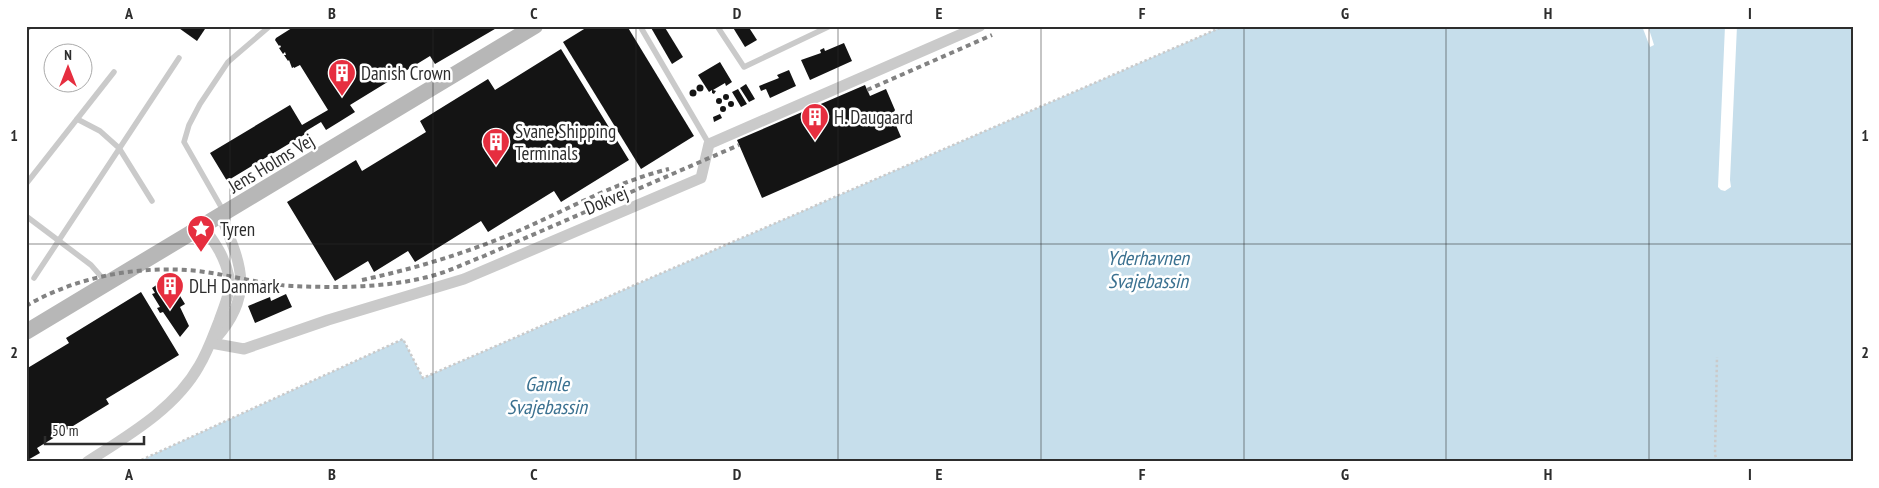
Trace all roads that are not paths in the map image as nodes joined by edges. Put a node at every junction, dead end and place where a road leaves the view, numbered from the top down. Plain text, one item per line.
1 (270, 26) edge
2 (535, 26) edge
3 (640, 26) edge
4 (717, 26) edge
5 (830, 26) edge
6 (980, 26) edge
7 (179, 58) dead end
8 (114, 72) dead end
9 (77, 119) junction
10 (709, 144) junction
11 (119, 148) junction
12 (26, 184) edge
13 (152, 200) dead end
14 (223, 215) junction
15 (26, 216) edge
16 (204, 226) junction
17 (59, 240) junction
18 (34, 278) dead end
19 (108, 283) junction
20 (26, 332) edge
21 (211, 343) junction
22 (87, 462) edge

1 - 14 lane
2 - 14 main road, Jens Holms Vej
3 - 10 lane
4 - 5 lane
6 - 10 street
7 - 11 lane
8 - 9 lane
9 - 11 lane
9 - 12 lane
10 - 21 street, Dokvej
11 - 13 lane
11 - 17 lane
14 - 16 main road, Jens Holms Vej
14 - 21 street
15 - 17 lane
16 - 19 main road, Jens Holms Vej
16 - 21 street
17 - 18 lane
17 - 19 lane
19 - 20 main road, Jens Holms Vej
21 - 22 street

